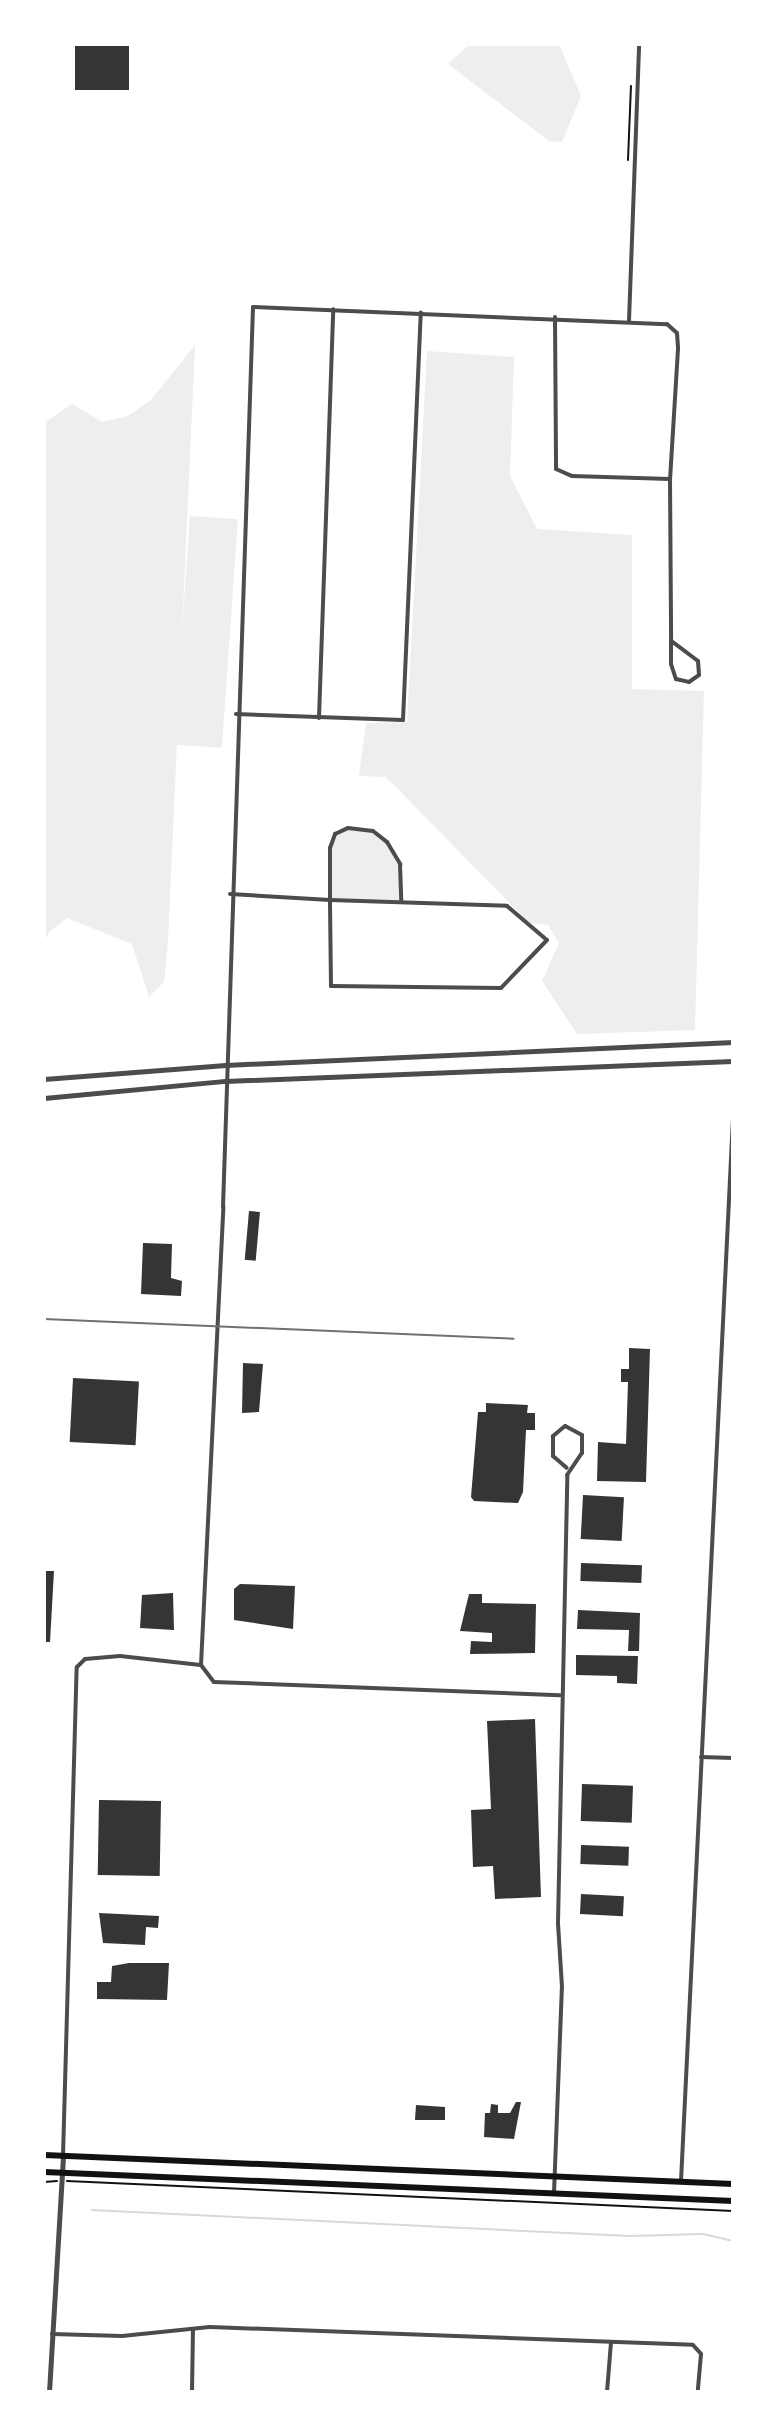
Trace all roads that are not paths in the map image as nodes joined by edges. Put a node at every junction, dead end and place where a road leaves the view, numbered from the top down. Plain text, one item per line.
1 (639, 44) edge
2 (333, 309) junction
3 (421, 312) junction
4 (555, 317) junction
5 (629, 321) junction
6 (670, 479) junction
7 (671, 641) junction
8 (236, 714) junction
9 (319, 718) junction
10 (230, 894) junction
11 (330, 900) junction
12 (401, 901) junction
13 (733, 1042) edge
14 (733, 1061) edge
15 (225, 1065) junction
16 (44, 1079) edge
17 (225, 1081) junction
18 (44, 1098) edge
19 (733, 1117) edge
20 (567, 1468) junction
21 (201, 1665) junction
22 (560, 1695) junction
23 (701, 1757) junction
24 (733, 1758) edge
25 (44, 2155) edge
26 (63, 2156) junction
27 (44, 2172) edge
28 (63, 2173) junction
29 (555, 2176) junction
30 (681, 2181) junction
31 (733, 2184) edge
32 (554, 2193) junction
33 (733, 2201) edge
34 (193, 2329) junction
35 (51, 2334) junction
36 (611, 2342) junction
37 (49, 2392) edge
38 (192, 2392) edge
39 (607, 2392) edge
40 (698, 2392) edge

1 - 5 street
2 - 3 street
2 - 8 street
2 - 9 street
3 - 4 street
3 - 9 street
4 - 5 street
4 - 6 street
5 - 6 street
6 - 7 street
7 - 7 street
8 - 9 street
8 - 10 street
10 - 11 street
10 - 15 street
11 - 12 street
11 - 12 street
11 - 12 street
13 - 15 street
14 - 17 street
15 - 16 street
15 - 17 street
17 - 18 street
17 - 21 street
19 - 23 street
20 - 20 street
20 - 22 street
21 - 22 street
21 - 26 street
22 - 29 street
23 - 24 street
23 - 30 street
25 - 26 main road
26 - 28 street
26 - 29 main road
27 - 28 main road
28 - 32 main road
28 - 35 street
29 - 30 main road
29 - 32 street
30 - 31 main road
32 - 33 main road
34 - 35 street
34 - 36 street
34 - 38 street
35 - 37 street
36 - 39 street
36 - 40 street

